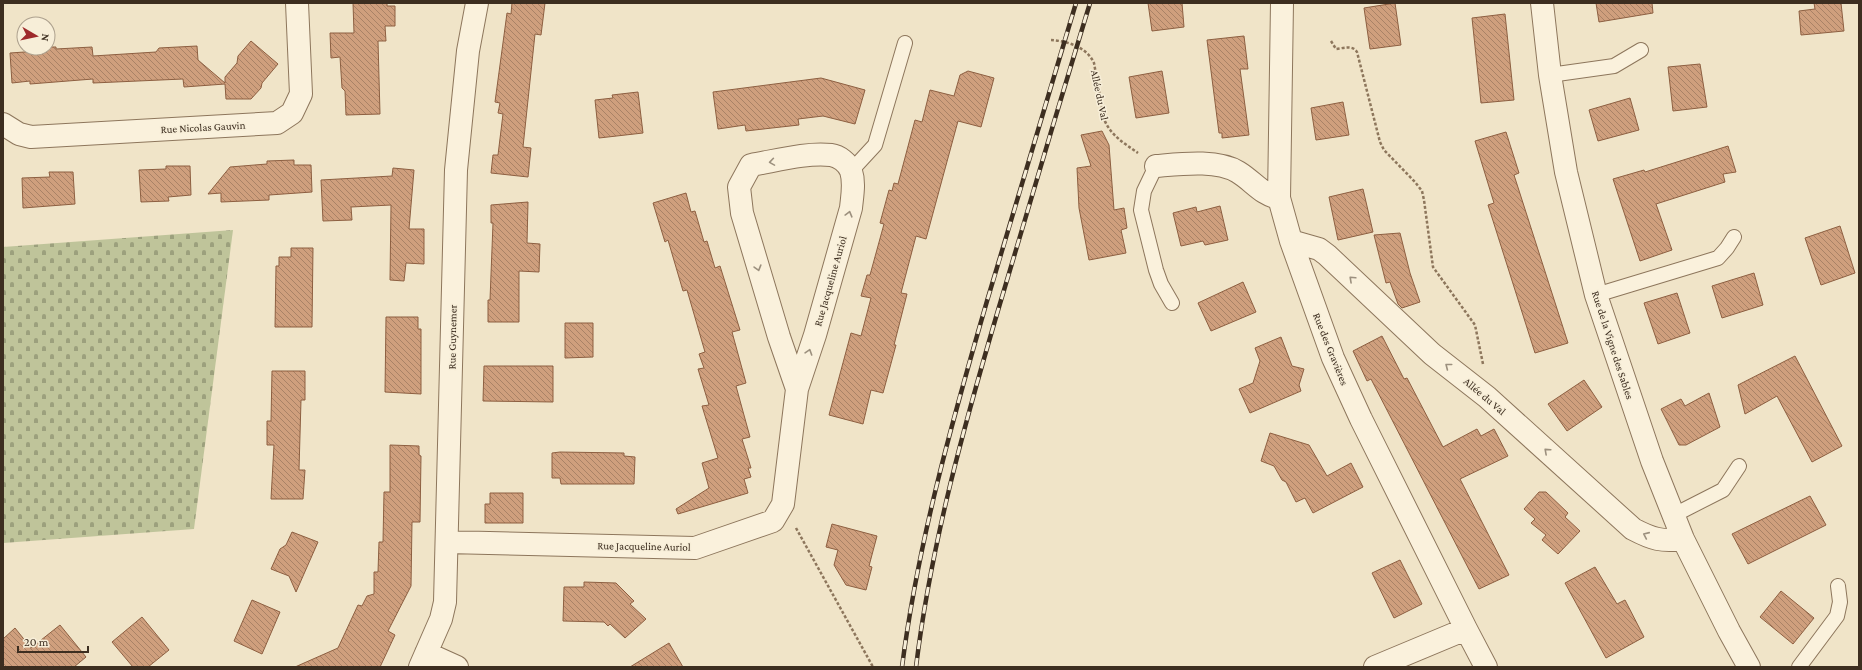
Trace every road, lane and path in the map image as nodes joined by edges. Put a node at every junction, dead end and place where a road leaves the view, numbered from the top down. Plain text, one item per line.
1 (297, 3) edge
2 (477, 3) edge
3 (1282, 3) edge
4 (1542, 3) edge
5 (1051, 40) dead end
6 (1331, 41) dead end
7 (904, 43) dead end
8 (1641, 50) dead end
9 (1550, 75) junction
10 (3, 124) edge
11 (1156, 166) junction
12 (851, 171) junction
13 (1279, 198) junction
14 (1734, 237) dead end
15 (1291, 241) junction
16 (1596, 295) junction
17 (1172, 303) dead end
18 (797, 389) junction
19 (1480, 391) junction
20 (1739, 466) dead end
21 (783, 504) junction
22 (1674, 515) junction
23 (1683, 539) junction
24 (447, 542) junction
25 (1838, 586) dead end
26 (1466, 629) junction
27 (423, 660) edge
28 (456, 667) edge
29 (873, 667) edge
30 (1375, 667) edge
31 (1486, 667) edge
32 (1749, 667) edge
33 (1799, 667) edge

1 - 10 street, Rue Nicolas Gauvin
2 - 24 street, Rue Guynemer
3 - 13 street, Rue des Gravières
4 - 9 street, Rue de la Vigne des Sables
5 - 11 path, Allée du Val
6 - 19 path
7 - 12 lane
8 - 9 lane
9 - 16 street, Rue de la Vigne des Sables
11 - 13 street
11 - 17 lane
18 -> 12 street, Rue Jacqueline Auriol
12 -> 18 street, Rue Jacqueline Auriol
13 - 15 street, Rue des Gravières
14 - 16 lane
19 -> 15 street, Allée du Val
15 - 26 street, Rue des Gravières
16 - 22 street, Rue de la Vigne des Sables
18 - 21 street, Rue Jacqueline Auriol
23 -> 19 street, Allée du Val
20 - 22 lane
21 - 24 street, Rue Jacqueline Auriol
21 - 29 path
22 - 23 street, Rue de la Vigne des Sables
23 - 32 street, Rue de la Vigne des Sables
24 - 27 street, Rue Guynemer
25 - 33 lane
26 - 30 street
26 - 31 street, Rue des Gravières
27 - 28 street

